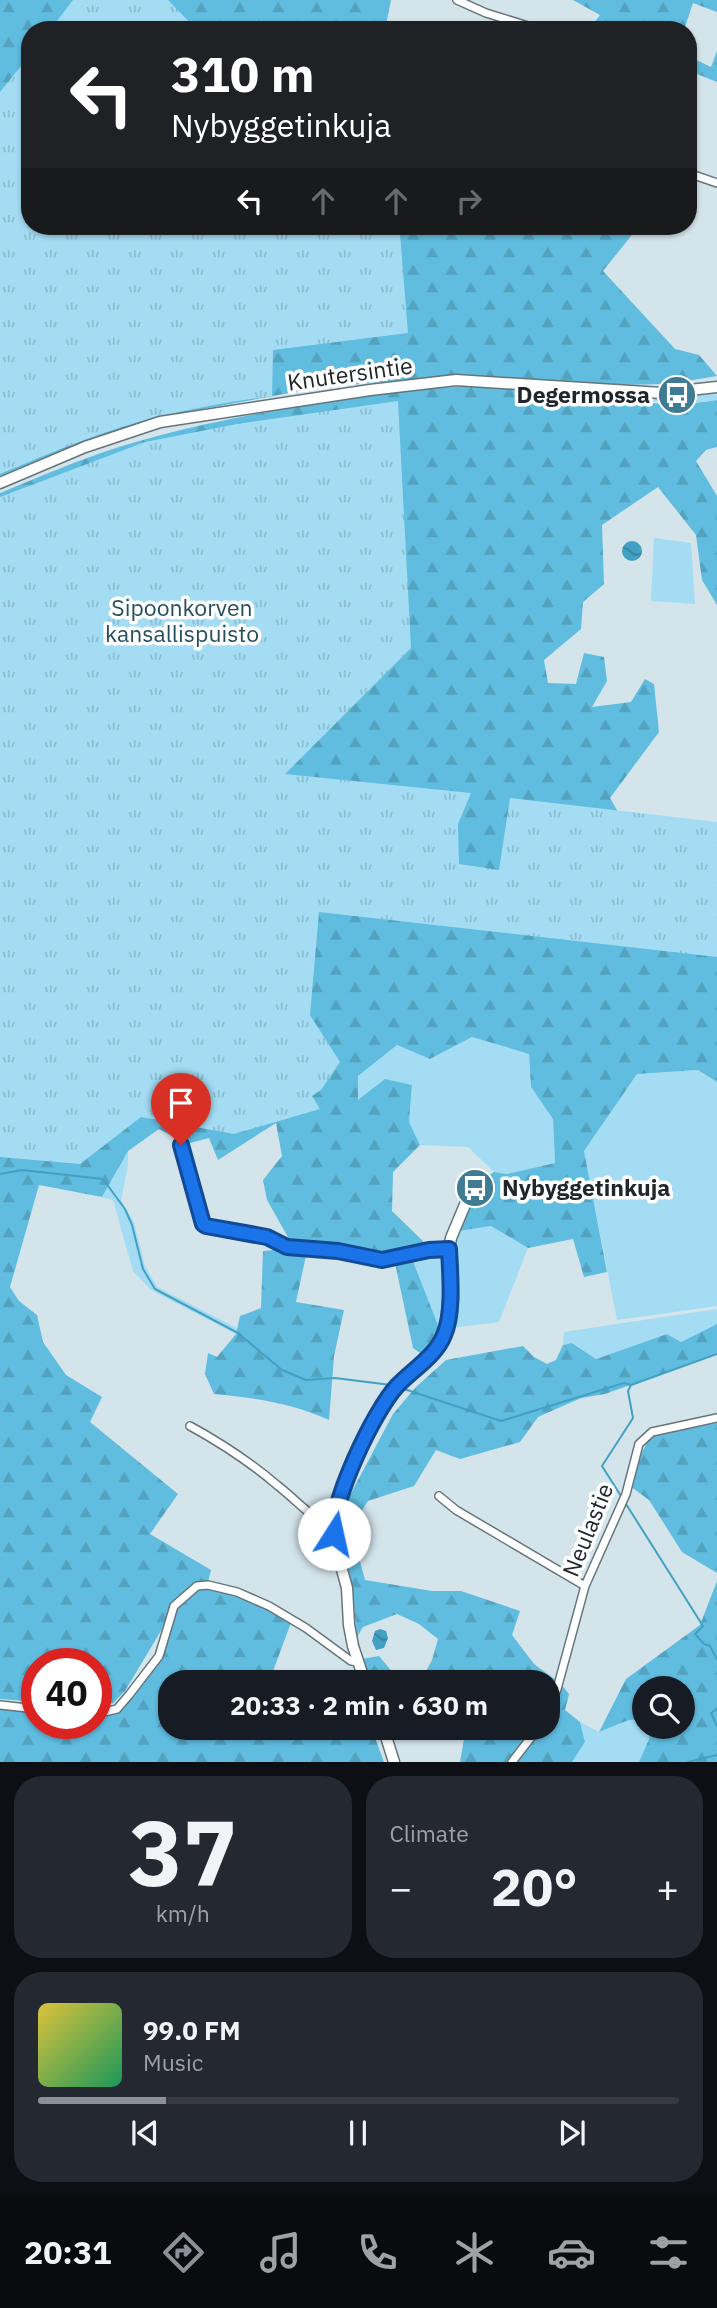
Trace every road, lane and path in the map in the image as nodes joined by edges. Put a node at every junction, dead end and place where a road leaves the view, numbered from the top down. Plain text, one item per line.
1 (457, 0) edge
2 (512, 21) edge
3 (697, 176) edge
4 (717, 183) edge
5 (717, 387) edge
6 (0, 483) edge
7 (181, 1145) dead end
8 (469, 1195) dead end
9 (449, 1249) junction
10 (717, 1418) edge
11 (190, 1426) dead end
12 (439, 1496) dead end
13 (333, 1530) junction
14 (585, 1586) junction
15 (358, 1662) junction
16 (361, 1670) edge
17 (560, 1678) edge
18 (0, 1704) edge
19 (21, 1707) edge
20 (112, 1710) edge
21 (387, 1740) edge
22 (529, 1740) edge
23 (394, 1762) edge
24 (512, 1762) edge

1 - 2 street
3 - 4 street
5 - 6 street, Knutersintie
7 - 9 street
8 - 9 street
9 - 13 street
10 - 14 street, Neulastie
11 - 13 street
12 - 14 street
13 - 15 street
14 - 17 street, Neulastie
15 - 16 street
15 - 20 street
18 - 19 street
21 - 23 street
22 - 24 street

